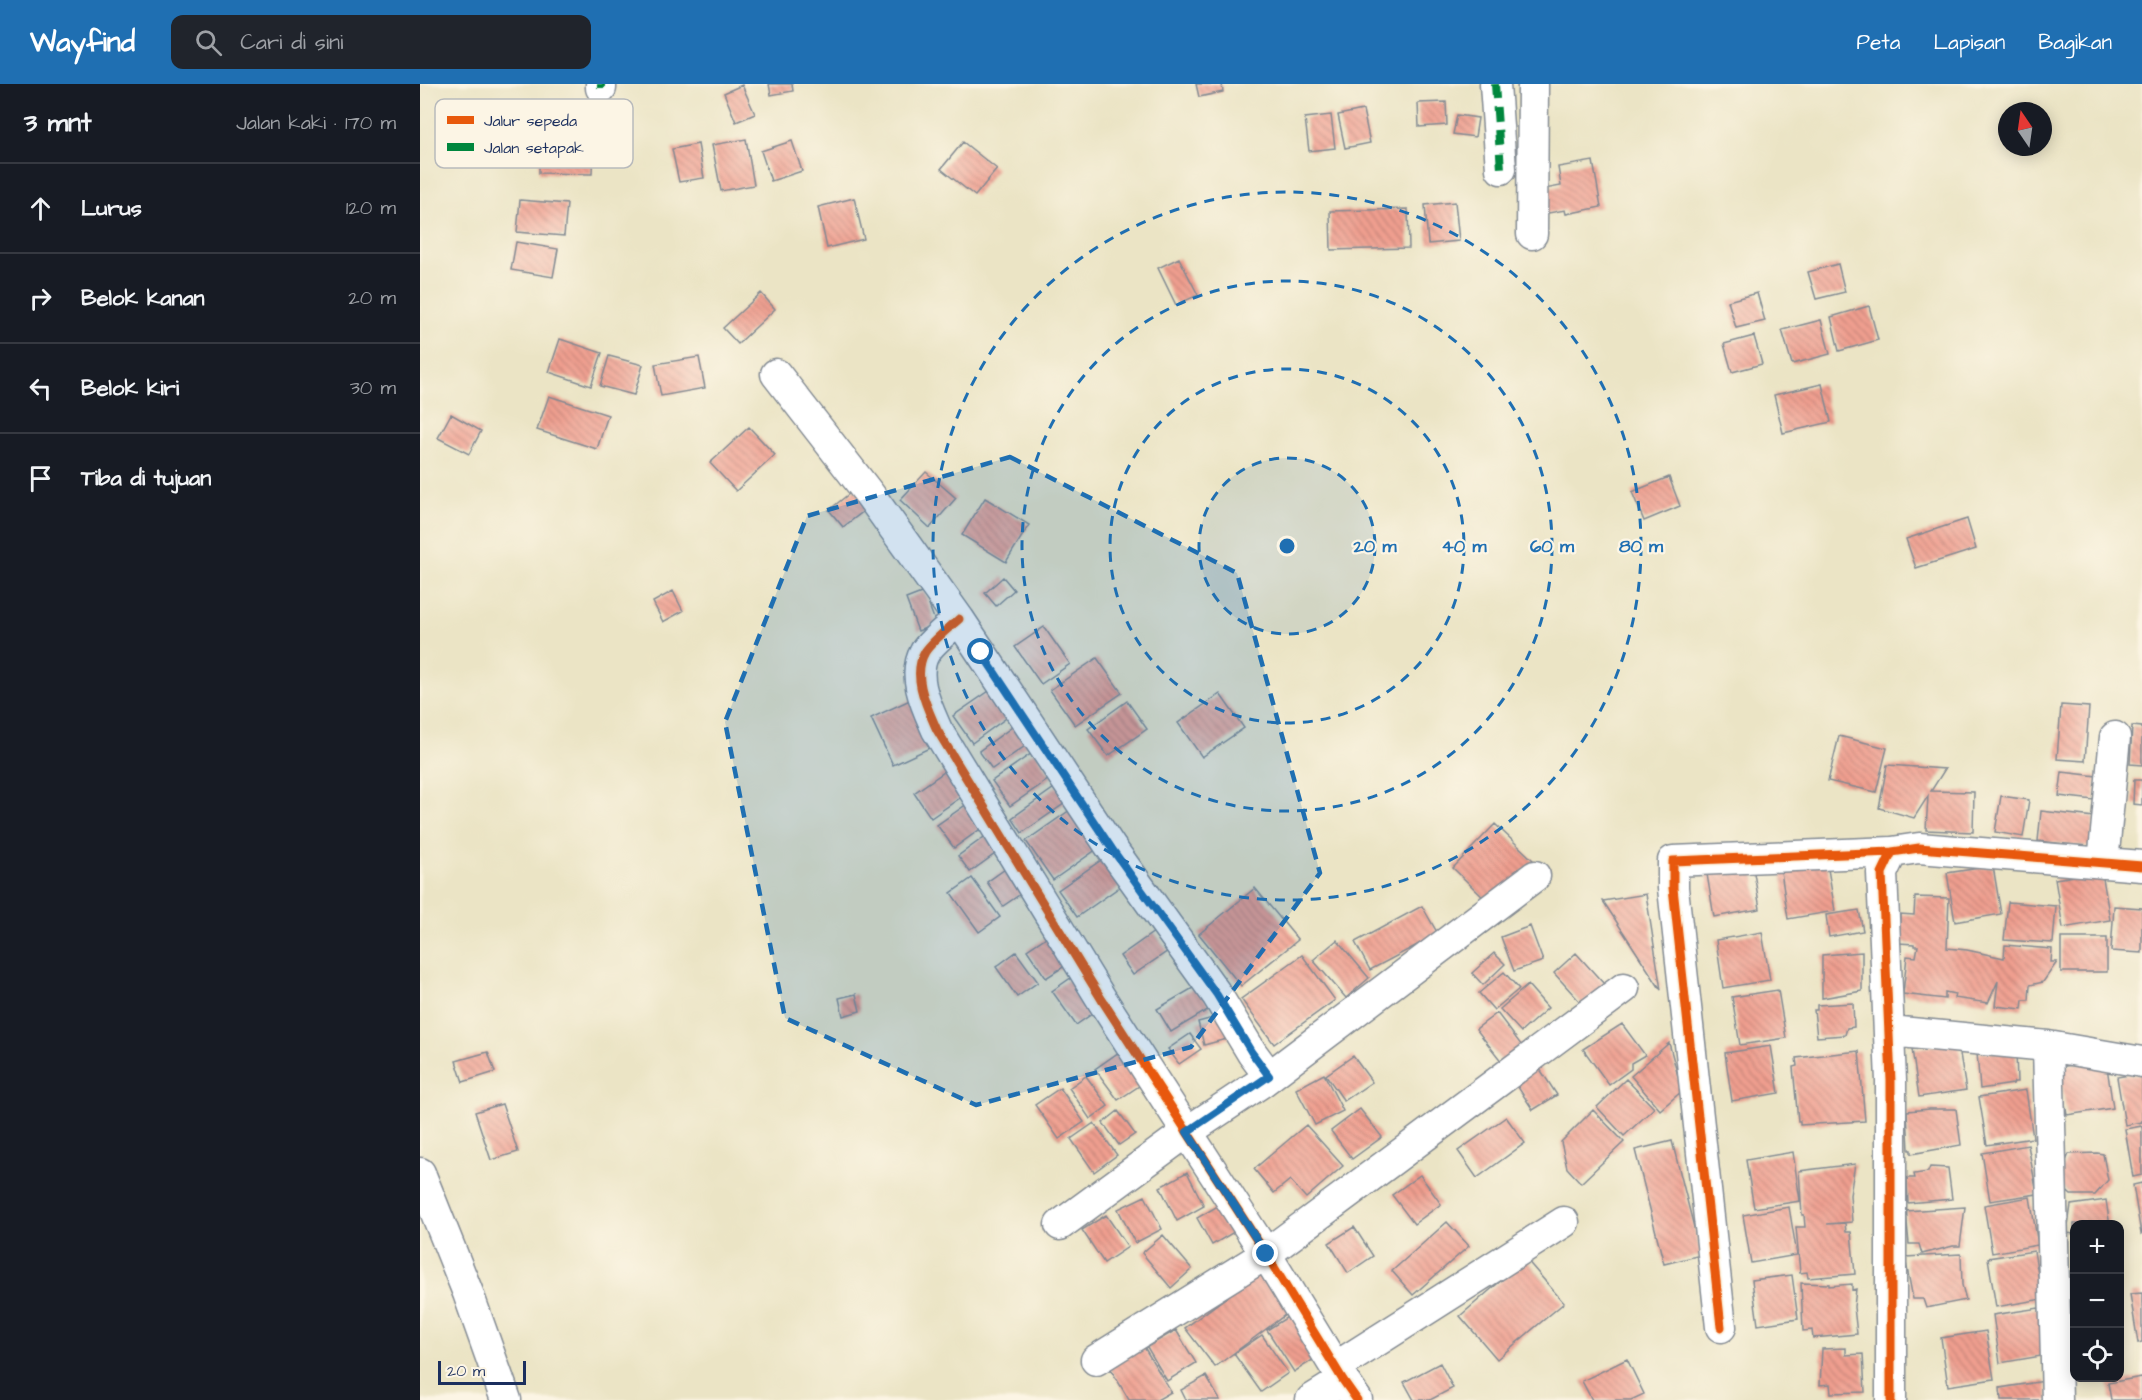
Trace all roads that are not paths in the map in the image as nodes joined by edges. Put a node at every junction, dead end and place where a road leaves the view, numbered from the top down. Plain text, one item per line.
1 (1495, 84) edge
2 (1533, 84) edge
3 (1501, 169) dead end
4 (1532, 234) dead end
5 (776, 374) dead end
6 (959, 619) junction
7 (2115, 737) dead end
8 (1893, 852) junction
9 (2103, 863) junction
10 (2142, 866) edge
11 (1535, 876) dead end
12 (1624, 988) dead end
13 (1890, 1031) junction
14 (2048, 1046) junction
15 (2142, 1062) edge
16 (1269, 1076) junction
17 (1187, 1132) junction
18 (420, 1173) edge
19 (1564, 1222) dead end
20 (1060, 1225) dead end
21 (1266, 1254) junction
22 (1721, 1327) dead end
23 (1096, 1360) dead end
24 (1346, 1382) edge
25 (506, 1400) edge
26 (1311, 1400) edge
27 (1891, 1400) edge
28 (2057, 1400) edge

1 - 3 street
2 - 4 street
5 - 6 street
6 - 16 street
6 - 17 street
7 - 9 street
8 - 9 street
8 - 13 street
8 - 22 street
9 - 10 street
11 - 16 street
12 - 21 street
13 - 14 street
13 - 27 street
14 - 15 street
14 - 28 street
16 - 17 street
17 - 20 street
17 - 21 street
18 - 25 street
19 - 24 street
21 - 23 street
21 - 24 street
24 - 26 street

